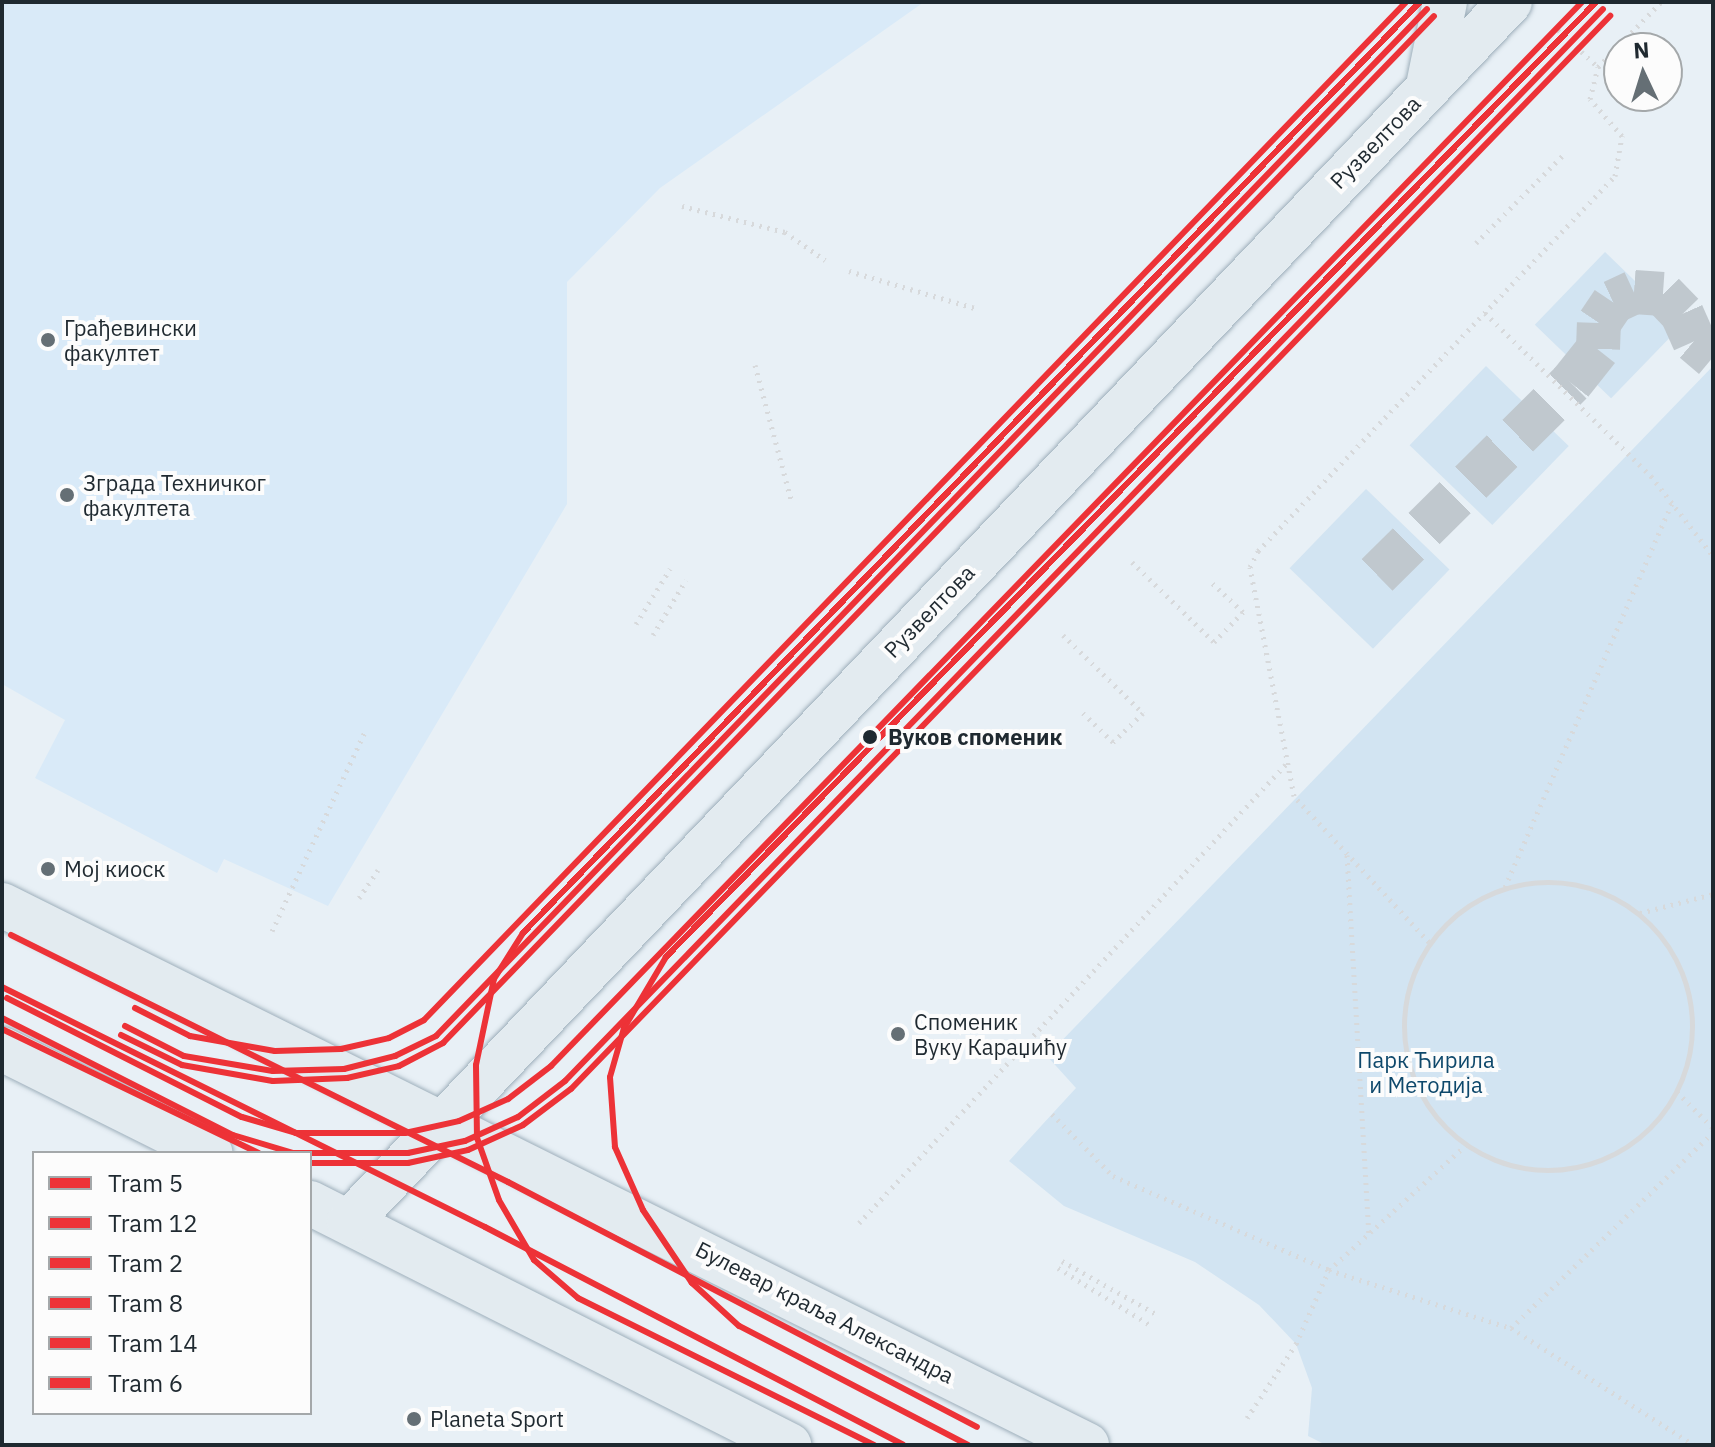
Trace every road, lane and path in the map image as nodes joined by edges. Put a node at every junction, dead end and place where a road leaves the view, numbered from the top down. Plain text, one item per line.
1 (1445, 2) edge
2 (1510, 2) edge
3 (1661, 2) edge
4 (1577, 47) dead end
5 (1598, 67) junction
6 (1428, 86) junction
7 (1564, 154) dead end
8 (682, 206) dead end
9 (1476, 243) dead end
10 (825, 260) dead end
11 (849, 271) dead end
12 (975, 308) dead end
13 (1485, 313) junction
14 (755, 365) dead end
15 (791, 499) dead end
16 (1672, 503) junction
17 (1713, 556) edge
18 (1132, 562) dead end
19 (670, 569) dead end
20 (686, 580) dead end
21 (1209, 580) dead end
22 (636, 624) dead end
23 (653, 635) dead end
24 (1063, 635) dead end
25 (1080, 710) dead end
26 (365, 732) dead end
27 (1287, 763) junction
28 (1347, 853) junction
29 (378, 870) dead end
30 (1505, 887) junction
31 (1713, 894) edge
32 (359, 898) dead end
33 (2, 905) edge
34 (1640, 913) junction
35 (272, 931) dead end
36 (1429, 942) junction
37 (2, 1049) edge
38 (1677, 1092) junction
39 (1052, 1114) dead end
40 (442, 1122) junction
41 (1713, 1130) edge
42 (1466, 1145) junction
43 (207, 1151) edge
44 (312, 1204) edge
45 (349, 1222) junction
46 (859, 1223) dead end
47 (1369, 1233) junction
48 (1062, 1261) dead end
49 (1058, 1268) dead end
50 (1329, 1270) junction
51 (1158, 1315) dead end
52 (1152, 1326) dead end
53 (1511, 1328) junction
54 (1247, 1418) dead end
55 (789, 1445) edge
56 (1087, 1445) edge
57 (1694, 1445) edge

1 - 6 main road
2 - 6 main road, Рузвелтова
3 - 5 path
4 - 5 path
5 - 13 path
6 - 40 main road, Рузвелтова
7 - 9 path
8 - 10 path
11 - 12 path
13 - 16 path
13 - 27 path
14 - 15 path
16 - 17 path
16 - 30 path
18 - 21 path
19 - 22 path
20 - 23 path
24 - 25 path
26 - 35 path
27 - 28 path
27 - 46 path
28 - 36 path
28 - 47 path
29 - 32 path
30 - 34 path
30 - 36 path
31 - 34 path
33 - 40 main road, Булевар краља Александра
34 - 38 path
36 - 42 path
37 - 43 main road
38 - 41 path
38 - 42 path
39 - 50 path
40 - 45 main road, Рузвелтова
40 - 56 main road, Булевар краља Александра
41 - 53 path
42 - 47 path
44 - 45 main road
45 - 55 main road
47 - 50 path
48 - 51 path
49 - 52 path
50 - 53 path
50 - 54 path
53 - 57 path

